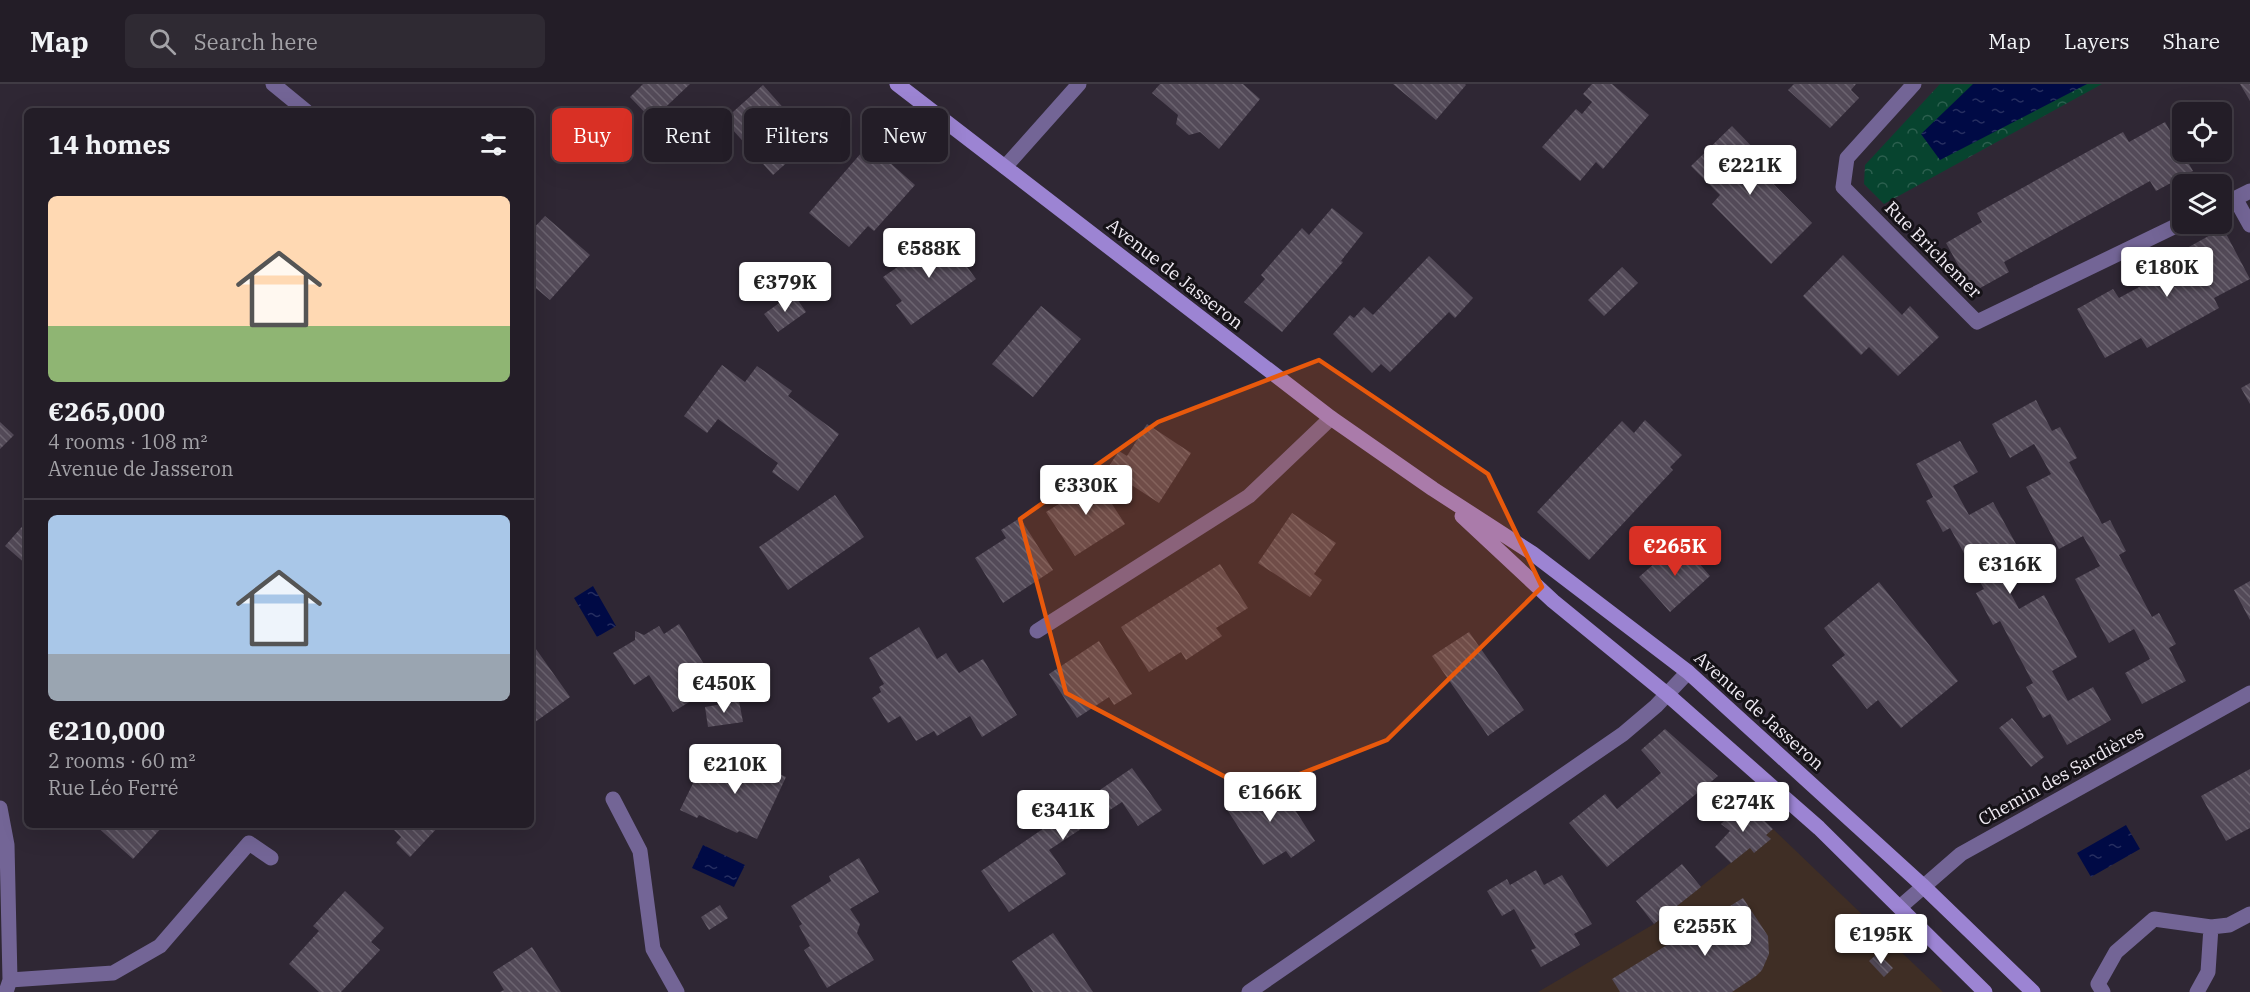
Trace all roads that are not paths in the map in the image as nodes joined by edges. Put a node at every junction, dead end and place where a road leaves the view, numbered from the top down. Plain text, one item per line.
1 (273, 84) edge
2 (897, 84) edge
3 (1079, 84) edge
4 (1914, 84) edge
5 (302, 108) edge
6 (1005, 167) junction
7 (2250, 191) edge
8 (2232, 199) edge
9 (2232, 205) edge
10 (2250, 225) edge
11 (2172, 228) edge
12 (1331, 418) junction
13 (1433, 489) junction
14 (1037, 631) dead end
15 (1688, 672) junction
16 (2250, 693) edge
17 (1668, 695) junction
18 (613, 799) dead end
19 (0, 808) edge
20 (271, 858) dead end
21 (1922, 885) junction
22 (1900, 907) junction
23 (2250, 915) edge
24 (2211, 927) junction
25 (8, 986) edge
26 (677, 992) edge
27 (1249, 992) edge
28 (1985, 992) edge
29 (2033, 992) edge
30 (2103, 992) edge
31 (2198, 992) edge

1 - 5 street
2 - 6 main road, Avenue de Jasseron
3 - 6 street
4 - 11 street, Rue Brichemer
6 - 12 main road, Avenue de Jasseron
7 - 8 street
9 - 10 street
12 - 13 main road, Avenue de Jasseron
12 - 14 street
13 - 15 main road, Avenue de Jasseron
13 - 17 main road, Avenue de Jasseron
15 - 17 street
15 - 21 main road, Avenue de Jasseron
16 - 21 street, Chemin des Sardières
17 - 22 main road, Avenue de Jasseron
17 - 27 street
18 - 26 street
19 - 25 street
20 - 25 street
21 - 22 street, Chemin des Sardières
21 - 29 main road, Avenue de Jasseron
22 - 28 main road, Avenue de Jasseron
23 - 24 street
24 - 30 street
24 - 31 street

